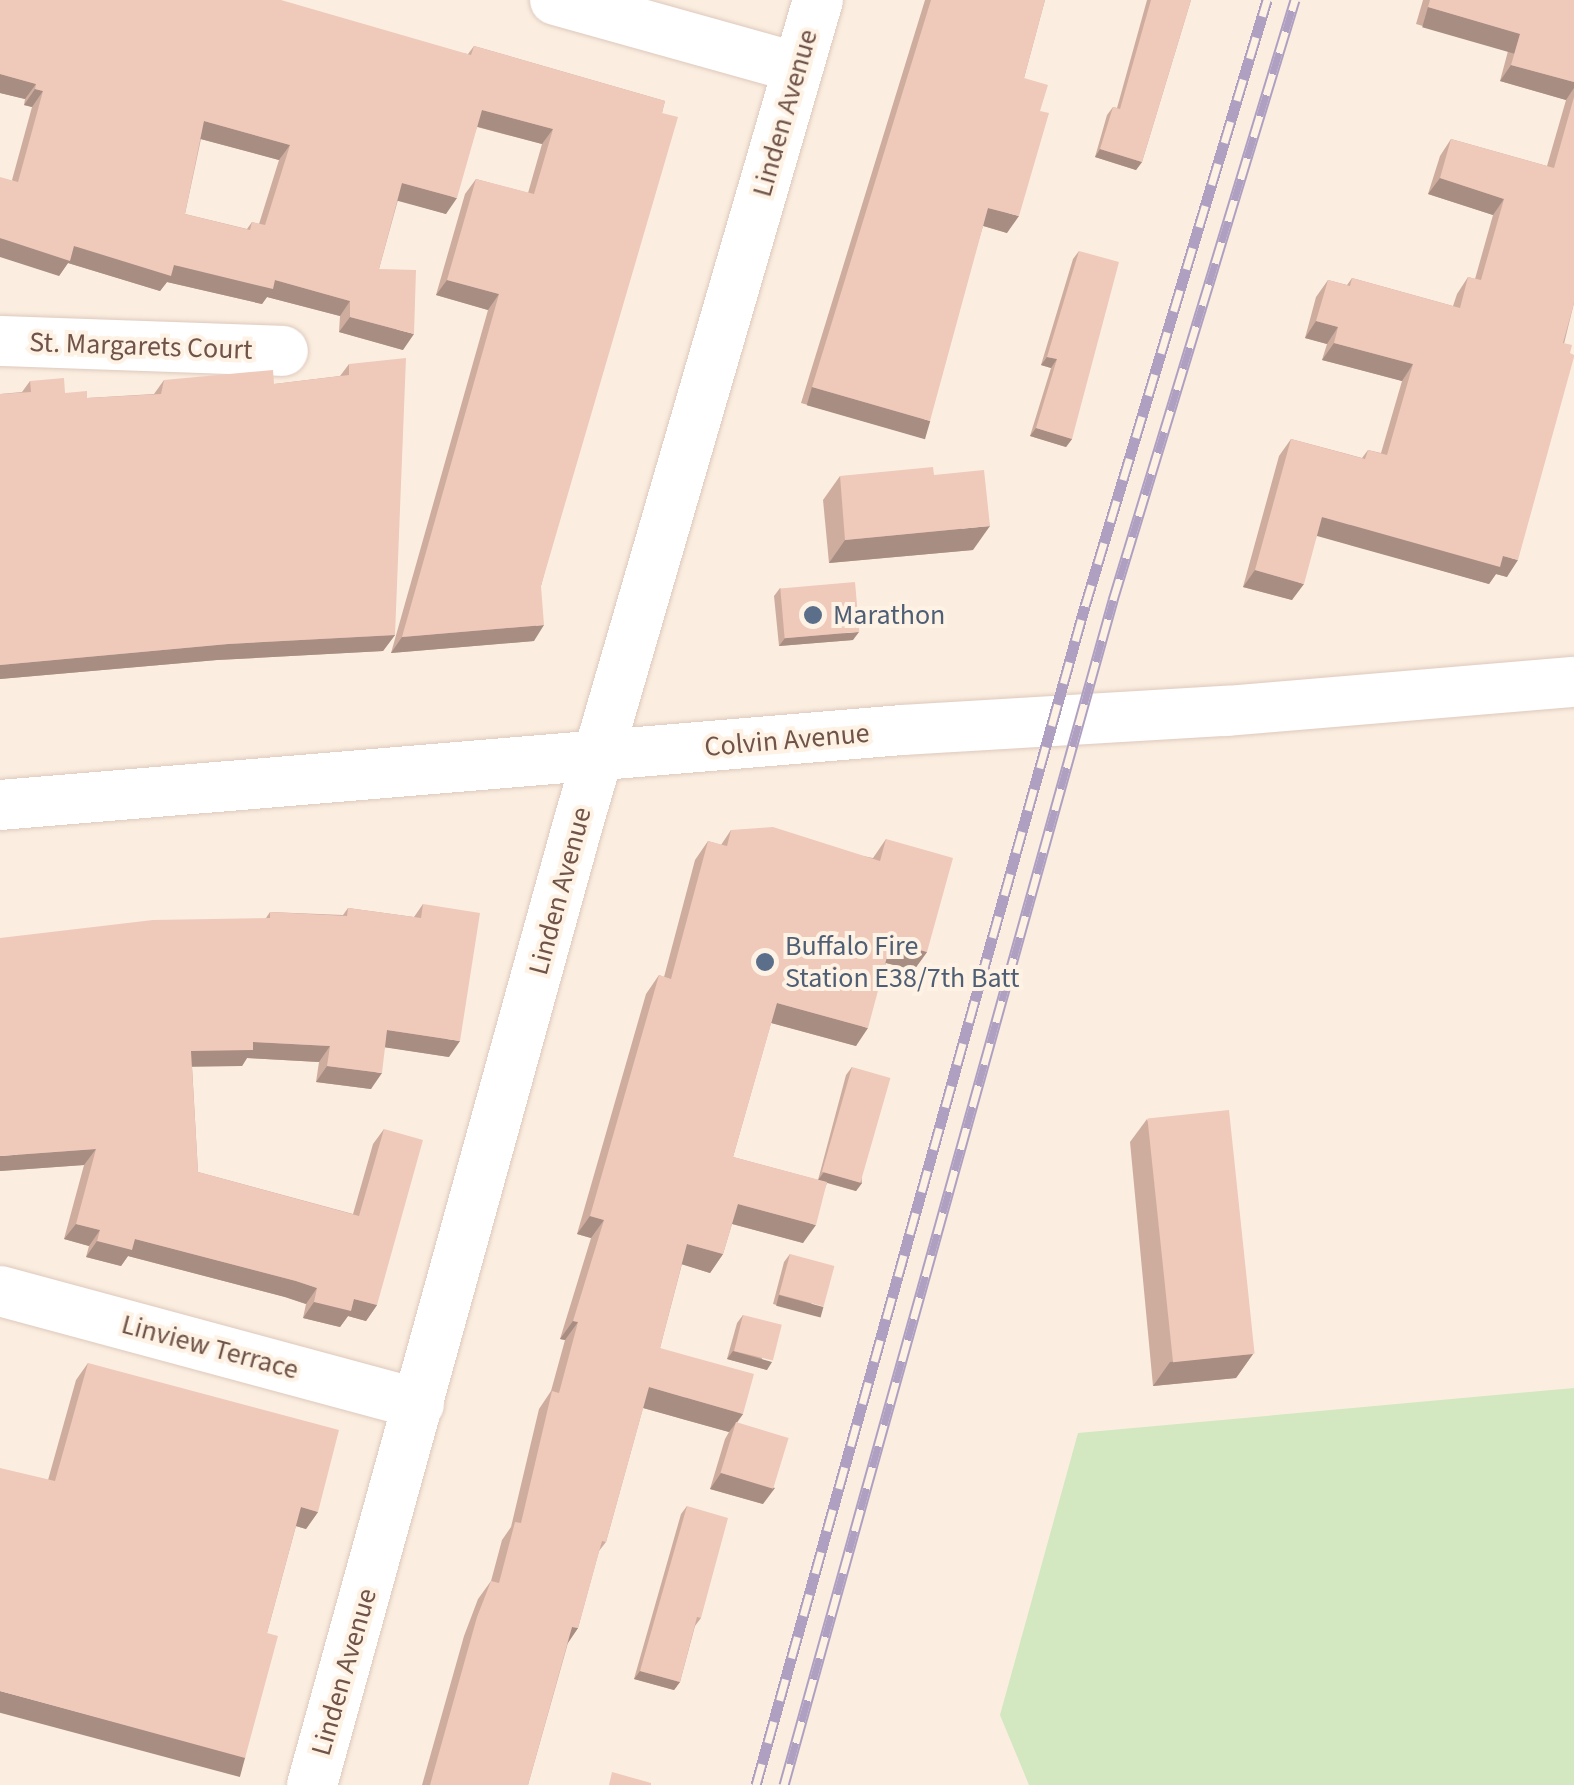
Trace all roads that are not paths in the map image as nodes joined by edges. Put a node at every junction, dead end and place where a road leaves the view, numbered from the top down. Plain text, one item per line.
1 (556, 0) edge
2 (818, 0) edge
3 (798, 68) junction
4 (0, 341) edge
5 (283, 351) dead end
6 (1574, 682) edge
7 (598, 756) junction
8 (0, 805) edge
9 (0, 1291) edge
10 (419, 1404) junction
11 (312, 1785) edge

1 - 3 street
2 - 3 street, Linden Avenue
3 - 7 street, Linden Avenue
4 - 5 street, St. Margarets Court
6 - 7 street, Colvin Avenue
7 - 8 street, Colvin Avenue
7 - 10 street, Linden Avenue
9 - 10 street, Linview Terrace
10 - 11 street, Linden Avenue

